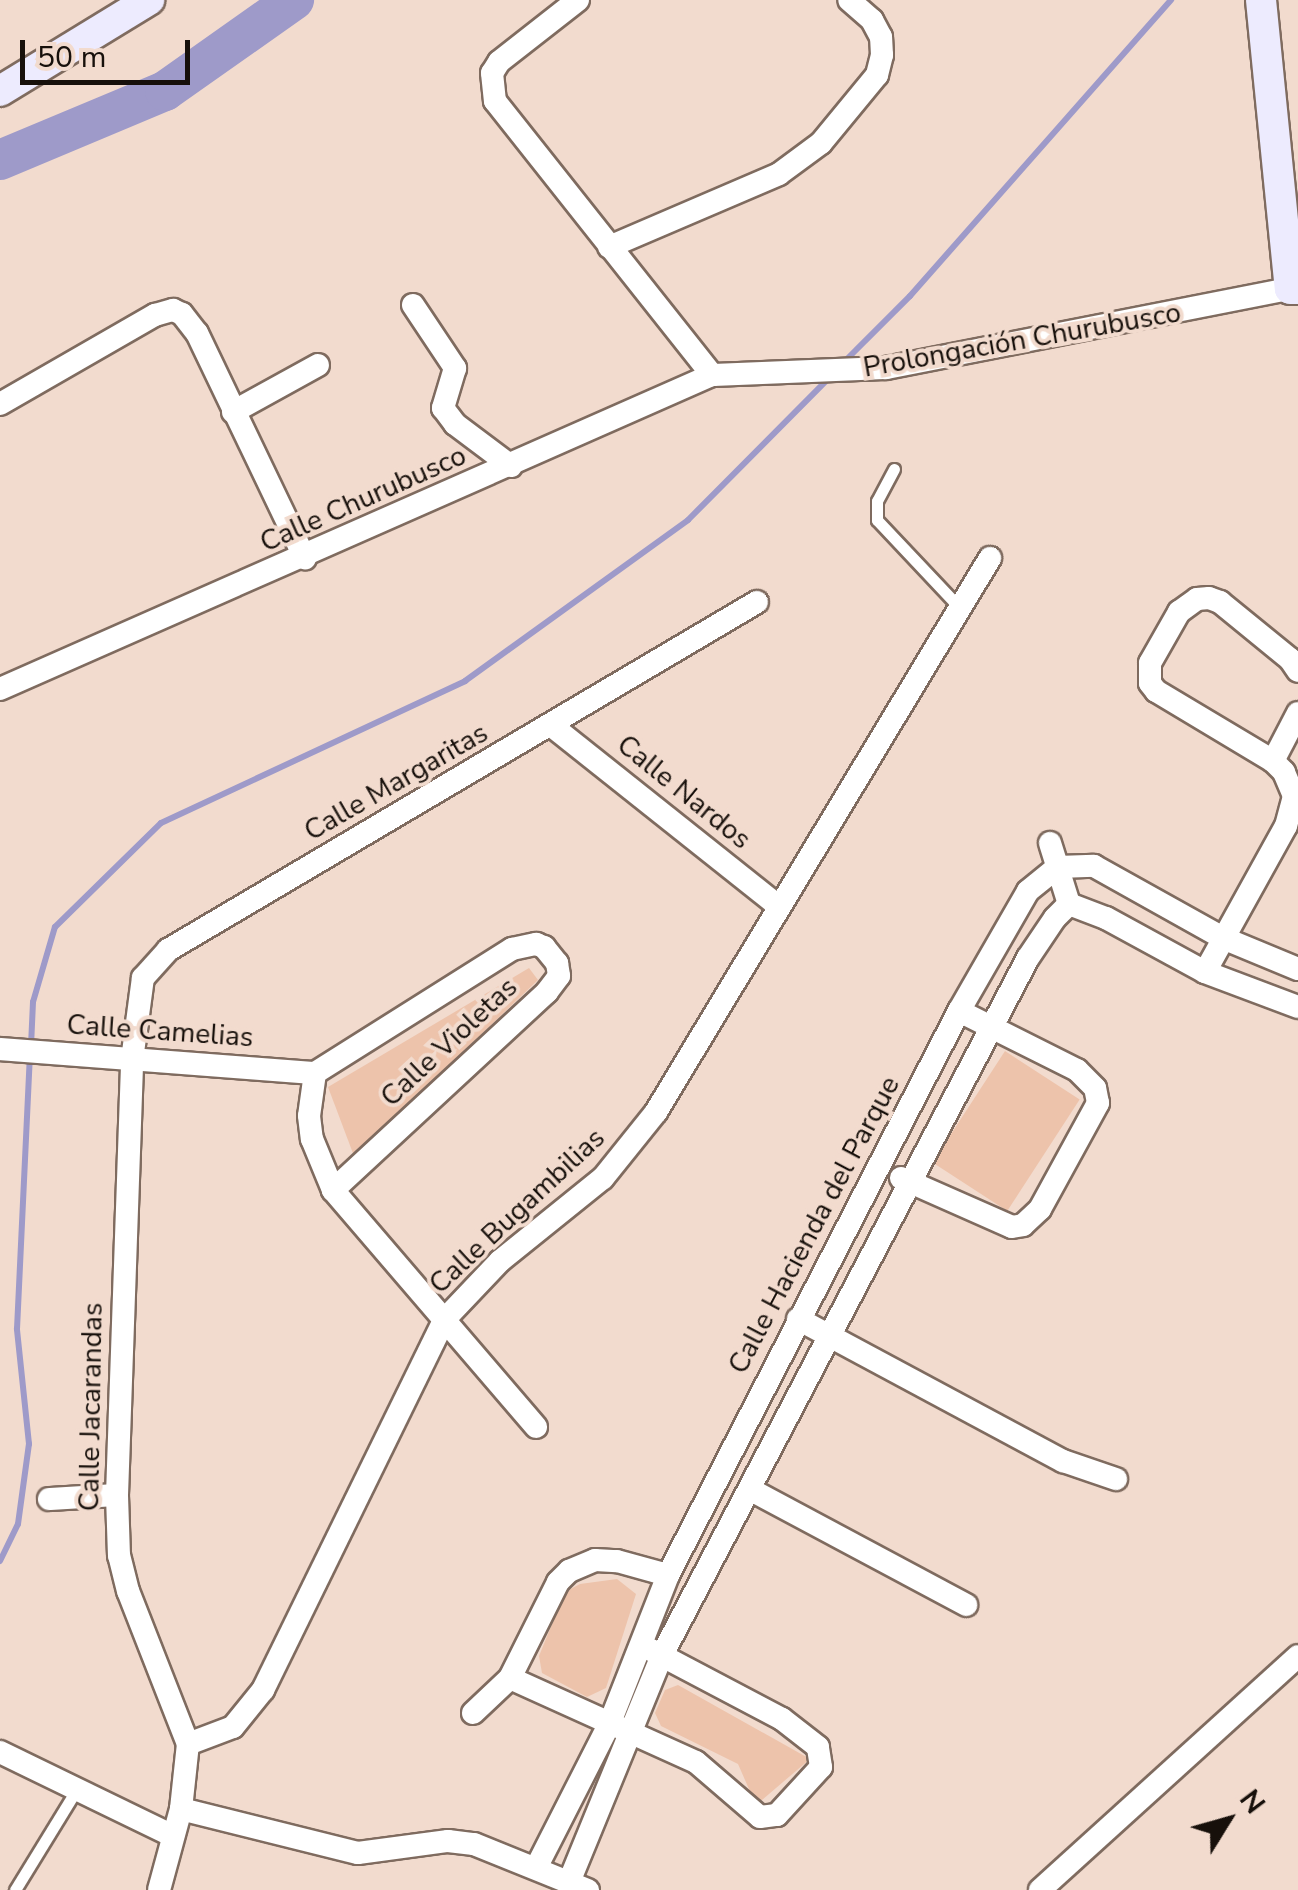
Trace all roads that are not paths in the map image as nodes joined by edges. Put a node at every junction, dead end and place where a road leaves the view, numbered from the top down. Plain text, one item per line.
1 (149, 0) edge
2 (578, 0) edge
3 (848, 0) edge
4 (1262, 0) edge
5 (0, 91) edge
6 (609, 247) junction
7 (1294, 289) edge
8 (413, 306) dead end
9 (318, 365) dead end
10 (712, 375) junction
11 (752, 377) joint
12 (0, 404) edge
13 (233, 412) junction
14 (511, 466) junction
15 (894, 469) dead end
16 (305, 558) junction
17 (990, 558) dead end
18 (757, 602) dead end
19 (958, 606) junction
20 (1298, 671) edge
21 (0, 689) edge
22 (1298, 713) edge
23 (552, 726) junction
24 (1274, 761) junction
25 (1050, 843) dead end
26 (1058, 867) junction
27 (1069, 904) junction
28 (778, 906) junction
29 (1222, 938) junction
30 (1298, 970) edge
31 (1205, 972) junction
32 (1298, 1006) edge
33 (959, 1010) junction
34 (993, 1028) junction
35 (0, 1049) edge
36 (132, 1060) junction
37 (315, 1073) junction
38 (880, 1168) junction
39 (912, 1184) junction
40 (333, 1190) junction
41 (798, 1319) junction
42 (444, 1320) junction
43 (832, 1336) junction
44 (536, 1428) dead end
45 (1116, 1479) dead end
46 (751, 1490) junction
47 (117, 1495) junction
48 (49, 1499) dead end
49 (668, 1574) junction
50 (966, 1605) dead end
51 (640, 1645) junction
52 (662, 1655) junction
53 (1298, 1656) edge
54 (510, 1678) junction
55 (474, 1713) dead end
56 (609, 1725) junction
57 (632, 1736) junction
58 (188, 1744) junction
59 (0, 1752) edge
60 (77, 1790) junction
61 (181, 1809) junction
62 (174, 1836) junction
63 (536, 1868) junction
64 (578, 1886) edge
65 (15, 1890) edge
66 (159, 1890) edge
67 (1040, 1890) edge

1 - 5 main road
2 - 6 street
3 - 6 street
4 - 7 main road, Prolongación Churubusco
6 - 10 street
7 - 11 street, Prolongación Churubusco
8 - 14 street
9 - 13 street
10 - 11 street, Calle Churubusco
10 - 14 street, Calle Churubusco
12 - 13 street
13 - 16 street
14 - 16 street, Calle Churubusco
15 - 19 lane
16 - 21 street, Calle Churubusco
17 - 19 street, Calle Bugambilias
18 - 23 street, Calle Margaritas
19 - 28 street, Calle Bugambilias
20 - 24 street
22 - 24 street
23 - 28 street, Calle Nardos
23 - 36 street, Calle Margaritas
24 - 29 street
25 - 26 street
26 - 27 street
26 - 29 street
26 - 33 street, Calle Hacienda del Parque
27 - 31 street
27 - 34 street
28 - 42 street, Calle Bugambilias
29 - 30 street
29 - 31 street
31 - 32 street
33 - 34 street
33 - 38 street, Calle Hacienda del Parque
34 - 39 street
34 - 39 street
35 - 36 street, Calle Camelias
36 - 37 street, Calle Camelias
36 - 47 street, Calle Jacarandas
37 - 40 street
37 - 40 street, Calle Violetas
38 - 39 street
38 - 41 street, Calle Hacienda del Parque
39 - 43 street
40 - 42 street
41 - 43 street
41 - 49 street, Calle Hacienda del Parque
42 - 44 street
42 - 58 street, Calle Bugambilias
43 - 45 street
43 - 46 street
46 - 50 street
46 - 52 street
47 - 48 street
47 - 58 street, Calle Jacarandas
49 - 51 street, Calle Hacienda del Parque
49 - 54 street
51 - 52 street
51 - 56 street, Calle Hacienda del Parque
52 - 57 street
52 - 57 street
53 - 67 street
54 - 55 street
54 - 56 street
56 - 57 street
56 - 63 street, Calle Hacienda del Parque
57 - 64 street
58 - 61 street
59 - 60 street
60 - 62 street
60 - 65 lane
61 - 62 street
61 - 63 street
62 - 66 street
63 - 64 street

